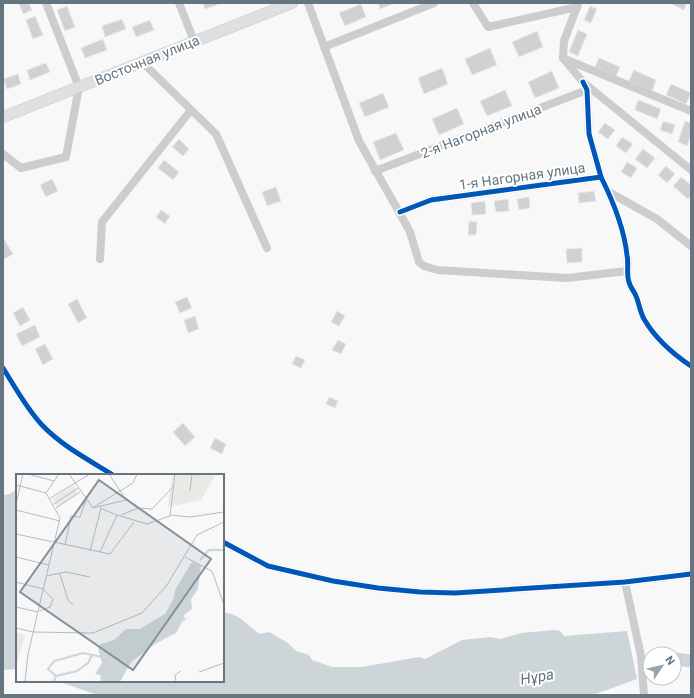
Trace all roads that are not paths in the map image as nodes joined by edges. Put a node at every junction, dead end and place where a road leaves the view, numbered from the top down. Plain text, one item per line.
1 (46, 3) edge
2 (179, 3) edge
3 (292, 3) edge
4 (308, 3) edge
5 (434, 3) edge
6 (473, 3) edge
7 (578, 5) edge
8 (194, 41) junction
9 (324, 47) junction
10 (563, 58) junction
11 (142, 62) junction
12 (583, 82) junction
13 (79, 87) junction
14 (587, 90) junction
15 (191, 110) junction
16 (691, 111) edge
17 (3, 117) edge
18 (3, 154) edge
19 (691, 170) edge
20 (375, 171) junction
21 (601, 177) junction
22 (609, 192) junction
23 (400, 212) junction
24 (691, 246) edge
25 (267, 248) dead end
26 (100, 259) dead end
27 (627, 271) junction
28 (691, 366) edge
29 (3, 368) edge
30 (111, 474) edge
31 (224, 543) edge
32 (691, 574) edge
33 (625, 582) junction
34 (644, 695) edge

1 - 13 street
2 - 8 street
3 - 8 main road, Восточная улица
4 - 9 street
5 - 9 street
6 - 7 street
7 - 10 street
8 - 11 main road, Восточная улица
9 - 20 street
10 - 12 street
10 - 16 street
11 - 13 main road, Восточная улица
11 - 15 street
12 - 14 street, 1-я Нагорная улица
12 - 19 street
13 - 17 main road, Восточная улица
13 - 18 street
14 - 20 street, 2-я Нагорная улица
14 - 21 street, 1-я Нагорная улица
15 - 25 street
15 - 26 street
20 - 23 street
21 - 22 street
21 - 23 street, 1-я Нагорная улица
22 - 24 street
22 - 27 street
23 - 27 street
27 - 28 street
29 - 30 street
31 - 33 street
32 - 33 street
33 - 34 street

